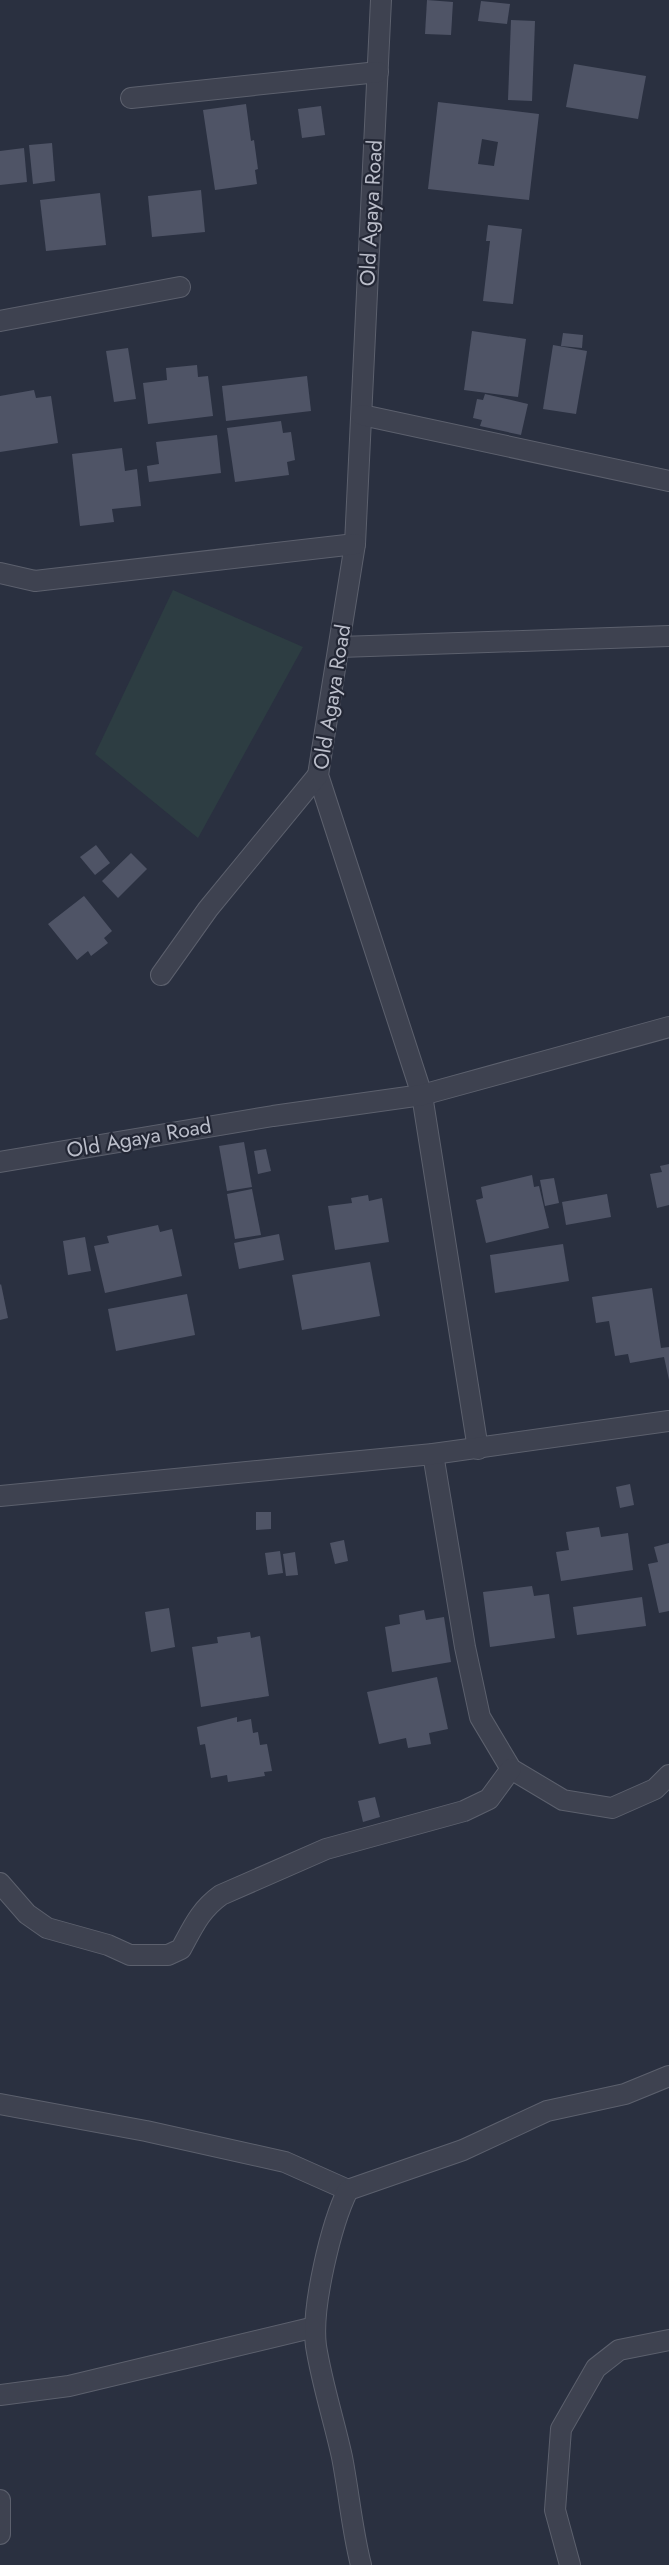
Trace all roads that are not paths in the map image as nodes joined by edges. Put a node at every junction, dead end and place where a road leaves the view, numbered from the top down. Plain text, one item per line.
1 (381, 0) edge
2 (378, 72) junction
3 (131, 98) dead end
4 (180, 286) dead end
5 (0, 321) edge
6 (362, 415) junction
7 (669, 481) edge
8 (354, 544) junction
9 (0, 578) edge
10 (669, 636) edge
11 (340, 647) junction
12 (318, 775) junction
13 (161, 975) dead end
14 (669, 1027) edge
15 (422, 1095) junction
16 (0, 1162) edge
17 (669, 1421) edge
18 (478, 1449) junction
19 (433, 1454) junction
20 (0, 1496) edge
21 (512, 1769) junction
22 (669, 1775) edge
23 (0, 1883) edge
24 (669, 2076) edge
25 (0, 2104) edge
26 (348, 2190) junction
27 (315, 2327) junction
28 (669, 2340) edge
29 (0, 2395) edge
30 (0, 2500) edge
31 (0, 2534) edge
32 (361, 2565) edge
33 (570, 2565) edge

1 - 2 street, Old Agaya Road
2 - 3 street
2 - 6 street, Old Agaya Road
4 - 5 street
6 - 7 street
6 - 8 street, Old Agaya Road
8 - 9 street
8 - 11 street, Old Agaya Road
10 - 11 street
11 - 12 street, Old Agaya Road
12 - 13 street
12 - 15 street, Old Agaya Road
14 - 15 street
15 - 16 street, Old Agaya Road
15 - 18 street
17 - 18 street
18 - 19 street
19 - 20 street
19 - 21 street
21 - 22 street
21 - 23 street
24 - 26 street
25 - 26 street
26 - 27 street
27 - 29 street
27 - 32 street
28 - 33 street
30 - 31 street

